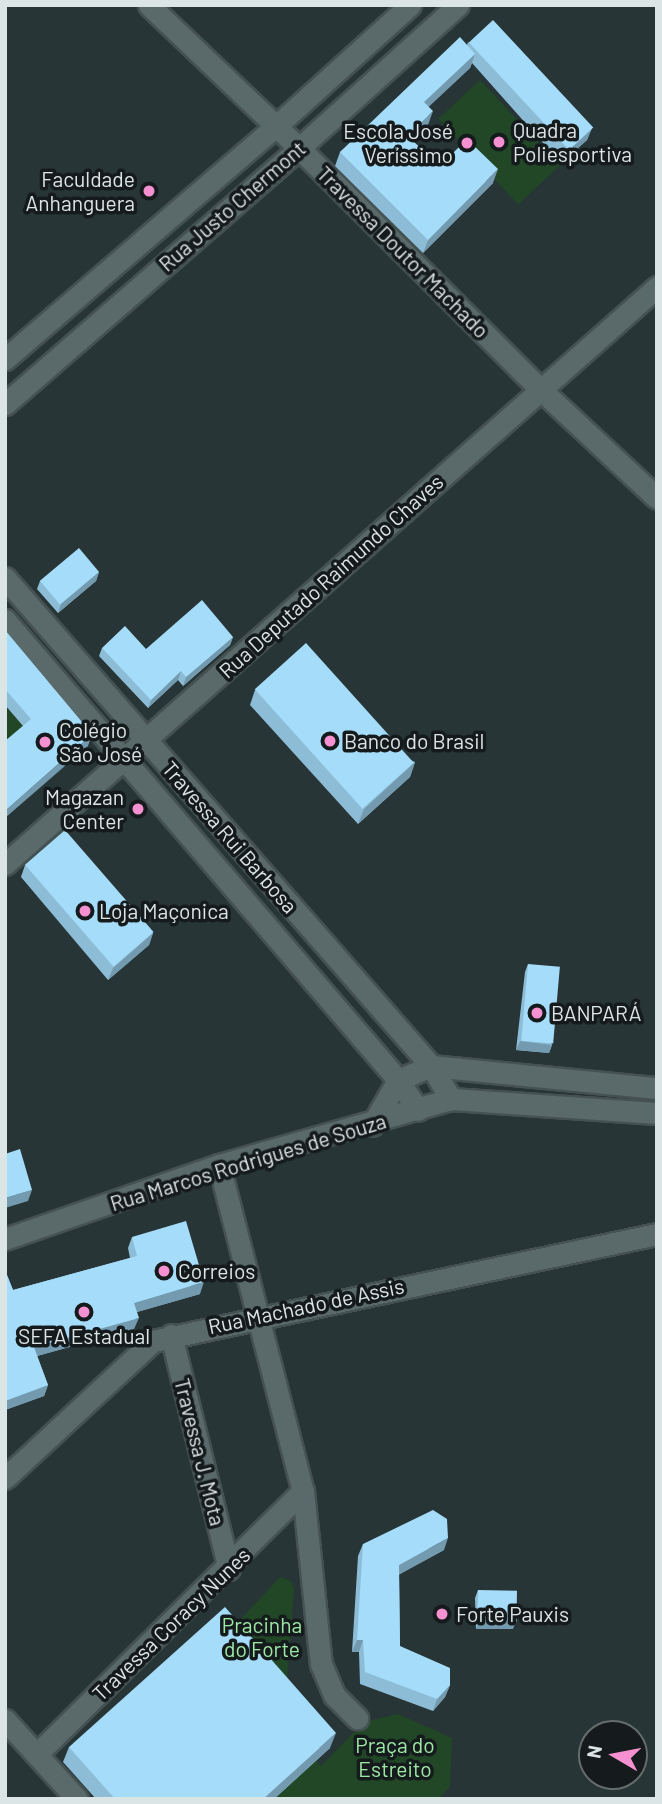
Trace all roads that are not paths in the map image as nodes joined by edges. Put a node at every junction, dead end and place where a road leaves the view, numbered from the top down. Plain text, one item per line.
1 (149, 5) edge
2 (410, 5) edge
3 (458, 5) edge
4 (275, 127) junction
5 (299, 148) junction
6 (657, 287) edge
7 (5, 359) edge
8 (540, 388) junction
9 (5, 404) edge
10 (657, 498) edge
11 (5, 578) edge
12 (5, 620) edge
13 (147, 742) junction
14 (122, 761) junction
15 (5, 864) edge
16 (430, 1066) junction
17 (398, 1080) junction
18 (657, 1088) edge
19 (451, 1099) junction
20 (418, 1110) junction
21 (657, 1113) edge
22 (372, 1125) junction
23 (219, 1166) junction
24 (656, 1229) edge
25 (5, 1239) edge
26 (258, 1315) junction
27 (171, 1335) junction
28 (5, 1478) edge
29 (303, 1492) junction
30 (229, 1569) junction
31 (357, 1718) dead end
32 (5, 1720) edge
33 (37, 1754) junction
34 (77, 1799) edge

1 - 4 street, Travessa Doutor Machado
2 - 4 street, Rua Justo Chermont
3 - 5 street, Rua Justo Chermont
4 - 5 street, Travessa Doutor Machado
4 - 7 street, Rua Justo Chermont
5 - 8 street, Travessa Doutor Machado
5 - 9 street, Rua Justo Chermont
6 - 8 street, Rua Deputado Raimundo Chaves
8 - 10 street, Travessa Doutor Machado
8 - 13 street, Rua Deputado Raimundo Chaves
11 - 13 street, Travessa Rui Barbosa
12 - 14 street, Travessa Rui Barbosa
13 - 14 street, Rua Deputado Raimundo Chaves
13 - 16 street, Travessa Rui Barbosa
14 - 15 street, Rua Deputado Raimundo Chaves
14 - 17 street, Travessa Rui Barbosa
16 - 17 street
16 - 18 street
16 - 19 street, Travessa Rui Barbosa
17 - 20 street, Travessa Rui Barbosa
17 - 22 street
19 - 20 street, Rua Marcos Rodrigues de Souza
19 - 21 street
20 - 22 street, Rua Marcos Rodrigues de Souza
22 - 23 street, Rua Marcos Rodrigues de Souza
23 - 25 street, Rua Marcos Rodrigues de Souza
23 - 26 street
24 - 26 street, Rua Machado de Assis
26 - 27 street, Rua Machado de Assis
26 - 29 street
27 - 28 street, Rua Machado de Assis
27 - 30 street, Travessa J. Mota
29 - 30 street, Travessa Coracy Nunes
29 - 31 street
30 - 33 street, Travessa Coracy Nunes
32 - 33 street
33 - 34 street

